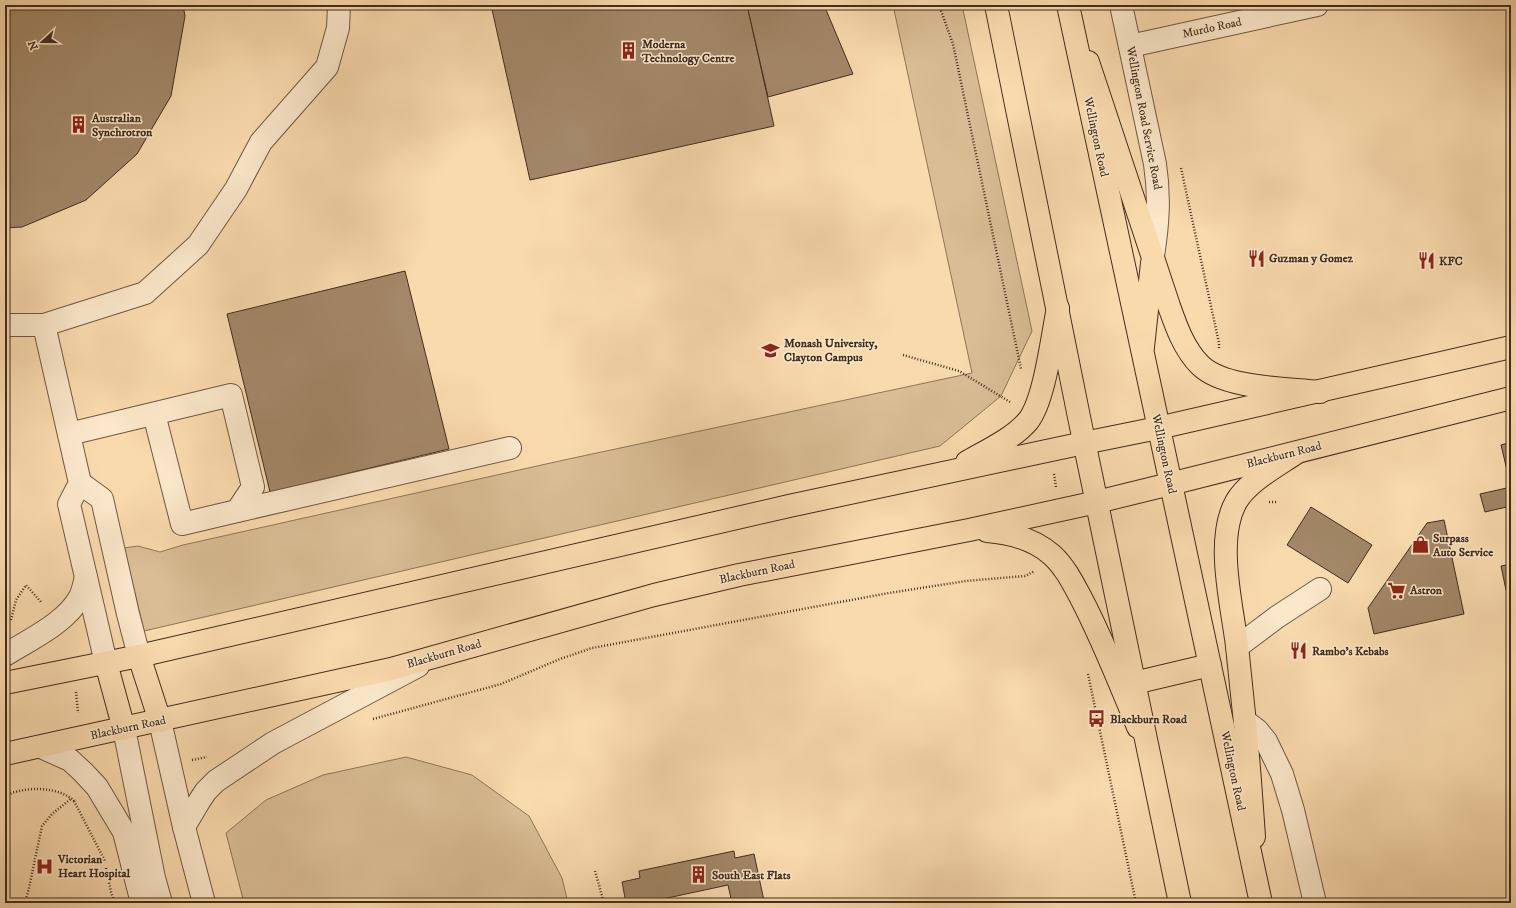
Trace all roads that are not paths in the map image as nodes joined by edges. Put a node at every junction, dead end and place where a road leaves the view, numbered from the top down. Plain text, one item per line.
1 (339, 5) edge
2 (996, 5) edge
3 (1068, 5) edge
4 (1121, 5) edge
5 (1317, 5) edge
6 (1130, 46) junction
7 (1153, 256) junction
8 (1058, 308) junction
9 (5, 325) edge
10 (44, 325) junction
11 (1511, 347) edge
12 (1143, 354) junction
13 (1320, 392) junction
14 (1511, 398) edge
15 (154, 414) junction
16 (1158, 428) junction
17 (69, 434) junction
18 (1084, 443) junction
19 (510, 448) dead end
20 (1296, 453) junction
21 (952, 471) junction
22 (80, 483) junction
23 (1170, 484) junction
24 (1097, 502) junction
25 (237, 511) junction
26 (968, 530) junction
27 (86, 577) junction
28 (1320, 589) dead end
29 (1237, 647) junction
30 (5, 655) edge
31 (139, 656) junction
32 (435, 657) junction
33 (106, 663) junction
34 (1210, 665) junction
35 (5, 683) edge
36 (1127, 685) junction
37 (1219, 707) junction
38 (160, 721) junction
39 (1245, 721) junction
40 (124, 729) junction
41 (41, 747) junction
42 (5, 754) edge
43 (184, 827) junction
44 (1259, 894) edge
45 (142, 903) edge
46 (161, 903) edge
47 (204, 903) edge
48 (1180, 903) edge
49 (1315, 903) edge

1 - 10 street
2 - 8 main road
3 - 7 main road
3 - 12 main road, Wellington Road
4 - 6 street, Wellington Road Service Road
5 - 6 street, Murdo Road
6 - 7 street, Wellington Road Service Road
7 - 12 main road
7 - 13 main road
8 - 18 main road
8 - 21 main road
9 - 10 street
10 - 17 street
11 - 13 main road
12 - 16 main road, Wellington Road
13 - 16 main road
14 - 20 main road, Blackburn Road
15 - 17 street
15 - 25 street
15 - 25 street
16 - 18 main road
16 - 23 main road, Wellington Road
17 - 22 street
18 - 21 main road
18 - 24 main road
19 - 25 street
20 - 23 main road, Blackburn Road
20 - 29 main road
21 - 31 main road
22 - 27 street
22 - 31 street
23 - 24 main road, Blackburn Road
23 - 34 main road, Wellington Road
24 - 26 main road, Blackburn Road
24 - 36 main road
26 - 32 main road, Blackburn Road
26 - 36 main road
27 - 30 street
27 - 33 street
28 - 29 street
29 - 34 main road
29 - 39 main road
31 - 33 main road
31 - 38 main road
32 - 38 main road, Blackburn Road
32 - 43 street
33 - 35 main road
33 - 40 main road
34 - 36 main road
34 - 37 main road, Wellington Road
36 - 48 main road
37 - 39 main road
37 - 44 main road, Wellington Road
38 - 40 main road, Blackburn Road
38 - 43 street
39 - 44 main road
39 - 49 street
40 - 41 main road, Blackburn Road
40 - 46 street
41 - 42 main road, Blackburn Road
41 - 45 street
43 - 47 street

